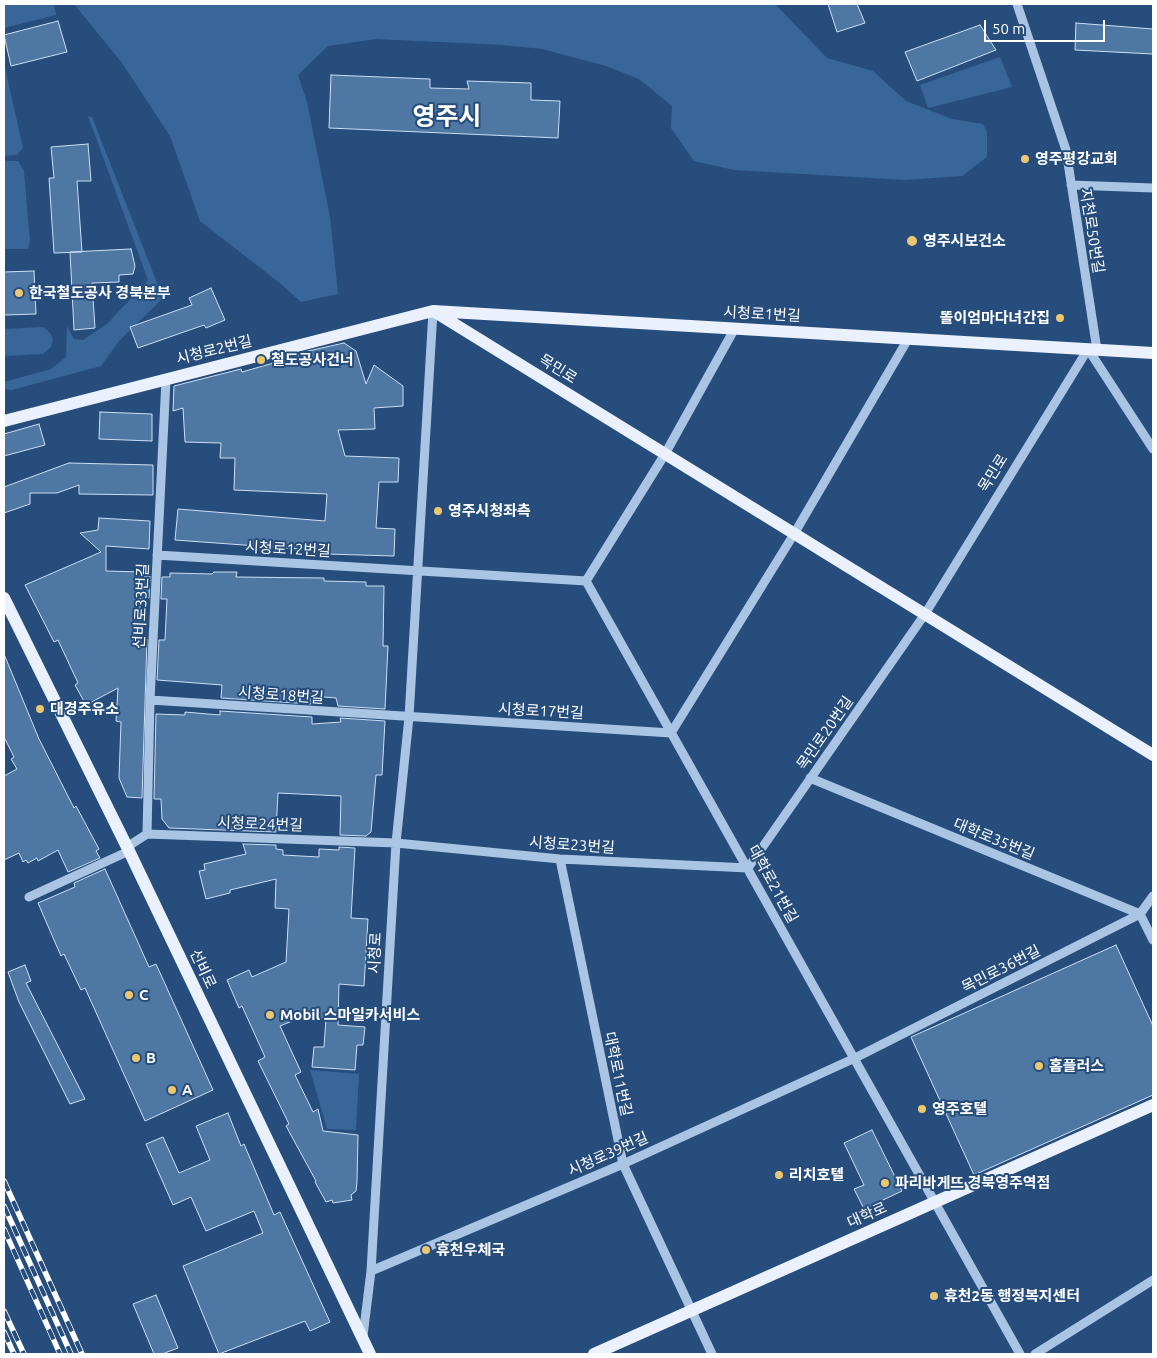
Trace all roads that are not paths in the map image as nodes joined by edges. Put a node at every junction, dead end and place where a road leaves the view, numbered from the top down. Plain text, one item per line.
1 (1017, 4) edge
2 (1071, 185) junction
3 (1153, 188) edge
4 (433, 311) junction
5 (735, 328) junction
6 (908, 339) junction
7 (1093, 349) junction
8 (1153, 353) edge
9 (166, 380) junction
10 (4, 421) edge
11 (1153, 449) edge
12 (665, 454) junction
13 (794, 534) junction
14 (157, 555) junction
15 (418, 570) junction
16 (586, 581) junction
17 (4, 598) edge
18 (925, 614) junction
19 (150, 700) junction
20 (409, 717) junction
21 (671, 732) junction
22 (1153, 755) edge
23 (810, 778) junction
24 (147, 834) junction
25 (396, 843) junction
26 (128, 849) junction
27 (560, 859) junction
28 (748, 868) junction
29 (1153, 896) edge
30 (29, 897) dead end
31 (1140, 914) junction
32 (1153, 940) edge
33 (855, 1058) junction
34 (1153, 1105) edge
35 (623, 1164) junction
36 (934, 1203) junction
37 (371, 1271) junction
38 (1153, 1280) edge
39 (691, 1312) junction
40 (362, 1339) junction
41 (370, 1354) edge
42 (594, 1354) edge
43 (712, 1354) edge
44 (1020, 1354) edge
45 (1035, 1354) edge

1 - 2 street, 지천로50번길
2 - 3 street
2 - 7 street, 지천로50번길
4 - 5 main road, 시청로1번길
4 - 9 main road, 시청로2번길
4 - 12 main road, 목민로
4 - 15 street, 시청로
5 - 6 main road, 시청로1번길
5 - 12 street
6 - 7 main road, 시청로1번길
6 - 13 street
7 - 8 main road, 시청로1번길
7 - 11 street
7 - 18 street, 목민로
9 - 10 main road, 시청로2번길
9 - 14 street, 선비로33번길
12 - 13 main road, 목민로
12 - 16 street
13 - 18 main road, 목민로
13 - 21 street
14 - 15 street, 시청로12번길
14 - 19 street, 선비로33번길
15 - 16 street
15 - 20 street, 시청로
16 - 21 street, 대학로21번길
17 - 26 main road, 선비로
18 - 22 main road, 목민로
18 - 23 street, 목민로20번길
19 - 20 street, 시청로18번길
19 - 24 street, 선비로33번길
20 - 21 street, 시청로17번길
20 - 25 street, 시청로
21 - 28 street, 대학로21번길
23 - 28 street, 목민로20번길
23 - 31 street, 대학로35번길
24 - 25 street, 시청로24번길
24 - 26 street
25 - 27 street, 시청로23번길
25 - 37 street, 시청로
26 - 30 street
26 - 40 main road, 선비로
27 - 28 street, 시청로23번길
27 - 35 street, 대학로11번길
28 - 33 street, 대학로21번길
29 - 31 street, 목민로36번길
31 - 32 street
31 - 33 street, 목민로36번길
33 - 35 street, 시청로39번길
33 - 36 street, 대학로21번길
34 - 36 main road, 대학로
35 - 37 street, 시청로39번길
35 - 39 street, 대학로11번길
36 - 39 main road, 대학로
36 - 44 street, 대학로21번길
37 - 40 street, 시청로
38 - 45 street
39 - 42 main road, 대학로
39 - 43 street, 대학로11번길
40 - 41 main road, 선비로

